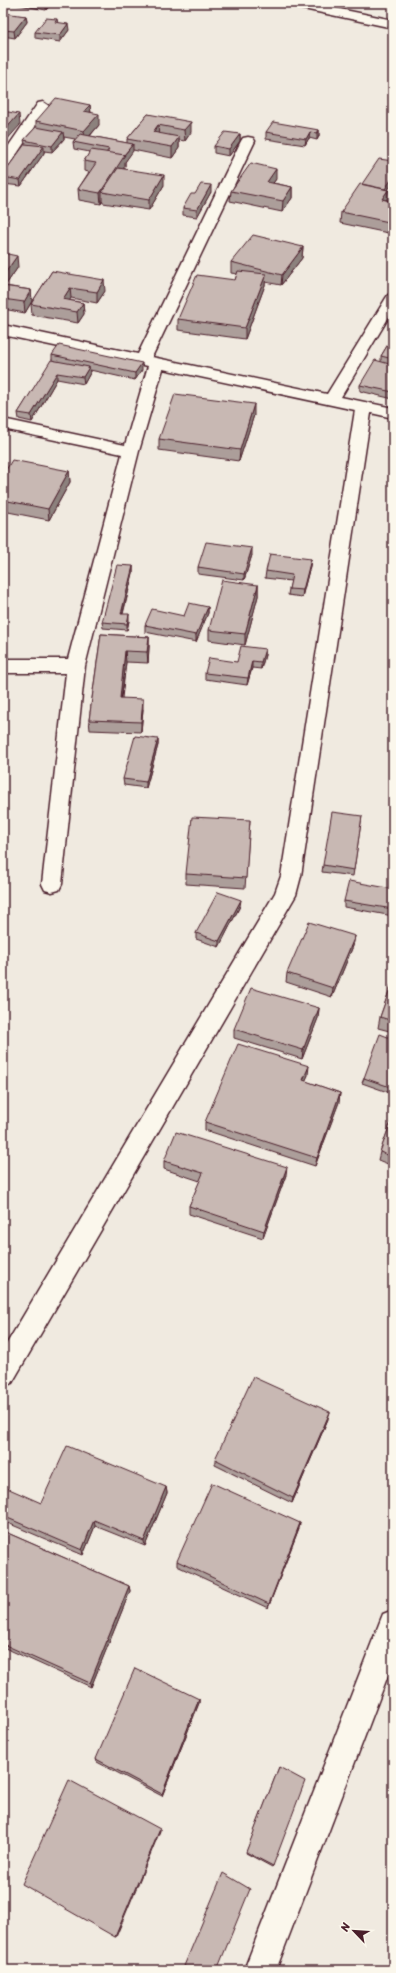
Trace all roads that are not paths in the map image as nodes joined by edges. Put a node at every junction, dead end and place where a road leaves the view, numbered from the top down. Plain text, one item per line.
1 (294, 3) edge
2 (393, 24) edge
3 (43, 106) dead end
4 (248, 142) dead end
5 (3, 164) edge
6 (393, 298) edge
7 (3, 330) edge
8 (150, 361) junction
9 (332, 399) junction
10 (364, 406) junction
11 (393, 413) edge
12 (3, 424) edge
13 (131, 451) junction
14 (3, 666) edge
15 (76, 666) junction
16 (52, 884) dead end
17 (3, 1374) edge
18 (393, 1624) edge
19 (260, 1970) edge

1 - 2 street
3 - 5 street
4 - 8 street
6 - 9 street
7 - 8 street
8 - 9 street
8 - 13 street
9 - 10 street
10 - 11 street
10 - 17 street
12 - 13 street
13 - 15 street
14 - 15 street
15 - 16 street
18 - 19 street

